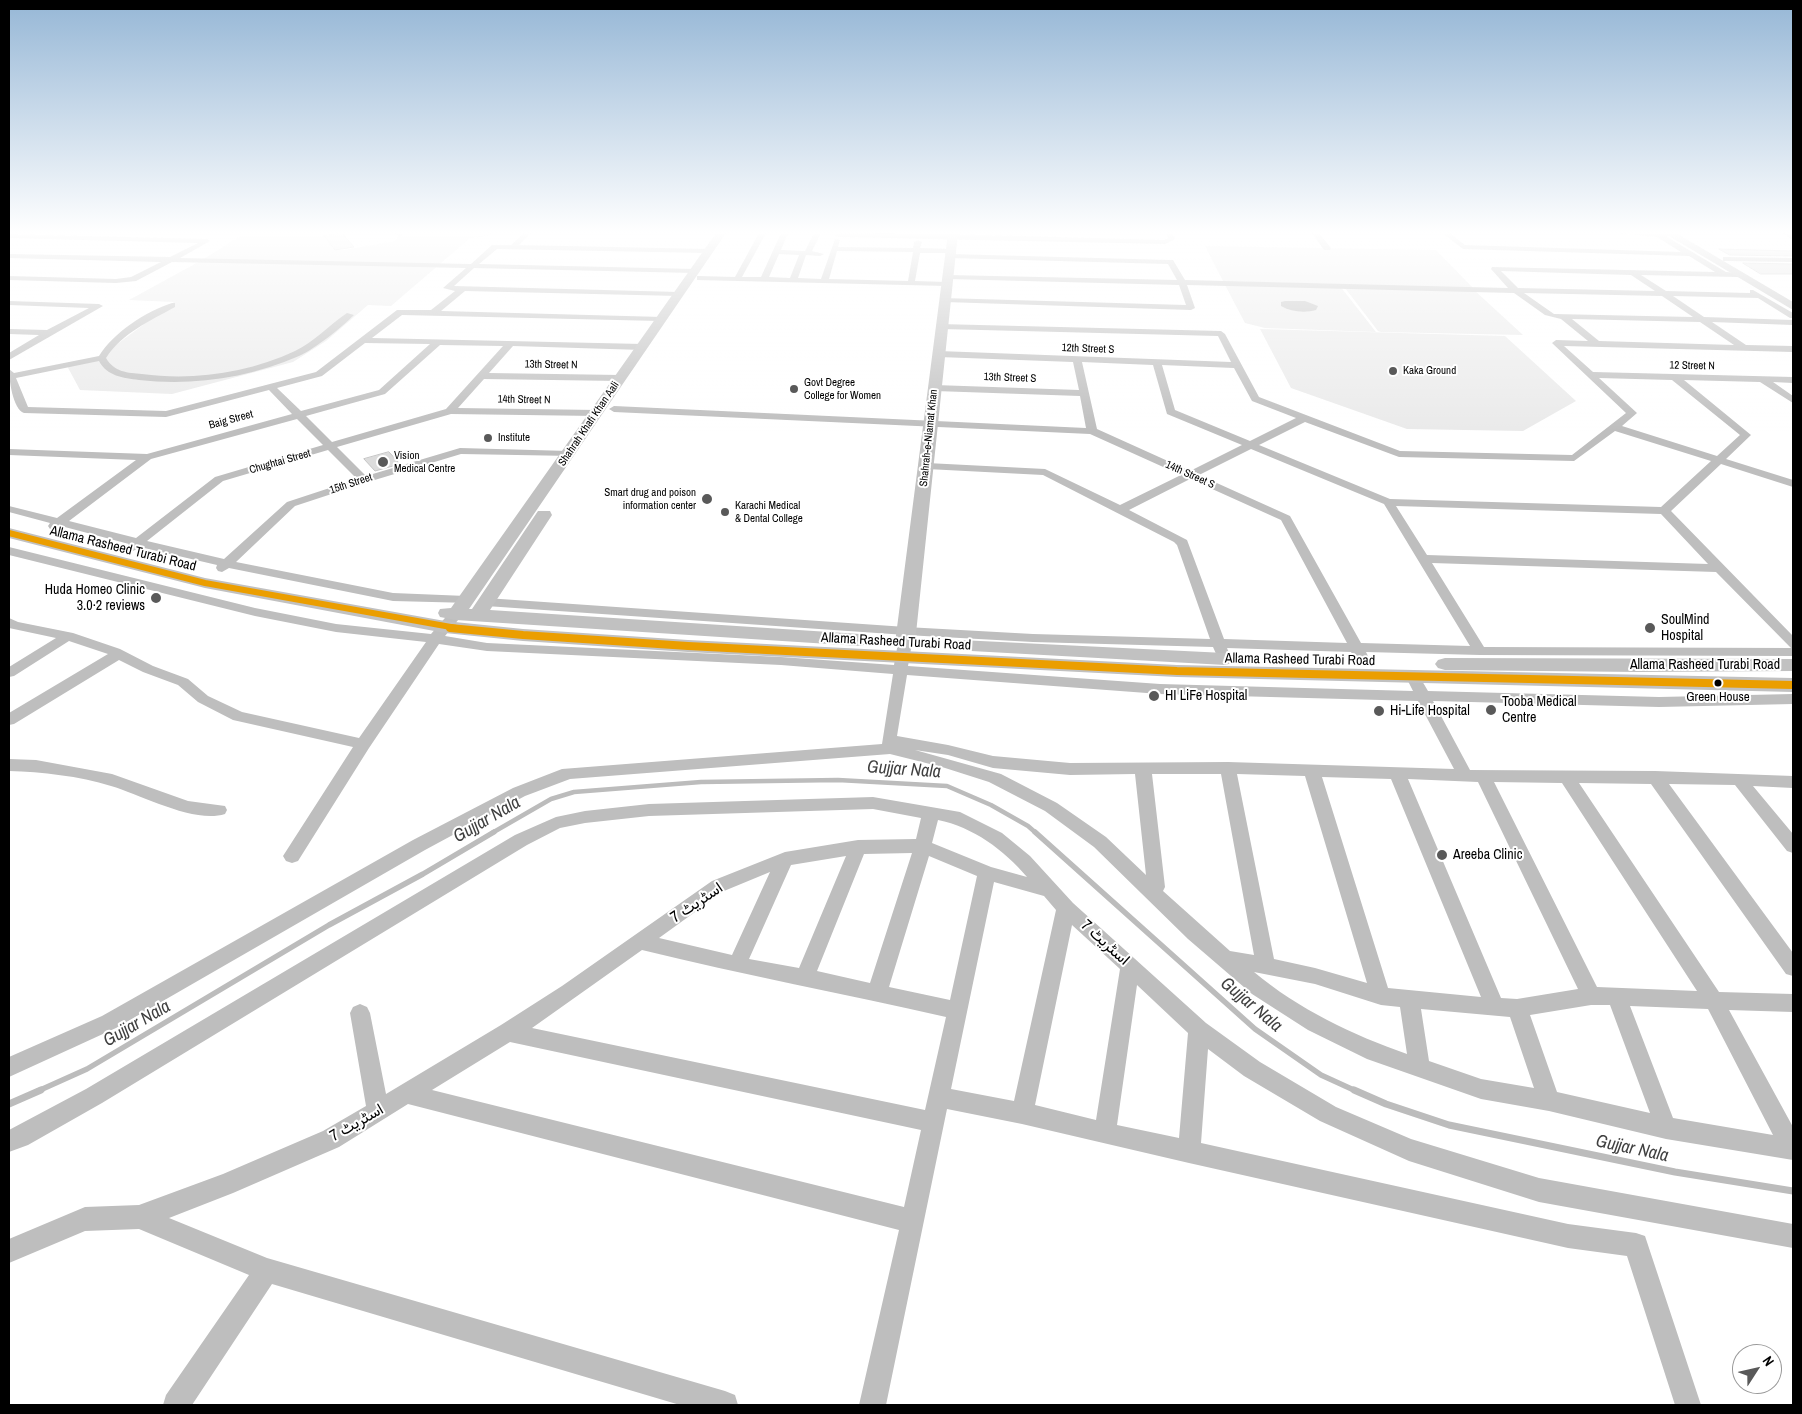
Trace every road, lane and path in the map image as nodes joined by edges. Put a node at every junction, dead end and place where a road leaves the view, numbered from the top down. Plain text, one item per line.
1 (450, 299) edge
2 (676, 299) edge
3 (680, 299) edge
4 (1188, 299) edge
5 (1529, 299) edge
6 (1673, 299) edge
7 (1784, 299) edge
8 (945, 300) joint
9 (9, 304) edge
10 (172, 305) dead end
11 (433, 313) junction
12 (350, 315) dead end
13 (1793, 316) edge
14 (1564, 317) junction
15 (1703, 320) junction
16 (664, 321) junction
17 (1793, 322) edge
18 (942, 326) junction
19 (9, 331) edge
20 (48, 333) junction
21 (362, 340) junction
22 (439, 341) junction
23 (510, 344) junction
24 (1597, 344) junction
25 (643, 347) junction
26 (1744, 348) junction
27 (1793, 349) edge
28 (939, 354) junction
29 (9, 357) edge
30 (102, 358) junction
31 (1077, 359) junction
32 (1157, 363) junction
33 (1237, 365) junction
34 (9, 375) edge
35 (1591, 375) junction
36 (481, 376) junction
37 (1674, 377) junction
38 (625, 378) junction
39 (267, 379) junction
40 (1763, 380) junction
41 (1793, 380) edge
42 (935, 388) junction
43 (1084, 393) junction
44 (1793, 400) edge
45 (614, 409) junction
46 (450, 411) junction
47 (597, 413) junction
48 (300, 414) junction
49 (1304, 418) junction
50 (931, 422) junction
51 (1614, 427) junction
52 (1092, 431) junction
53 (1249, 445) junction
54 (332, 446) junction
55 (9, 452) edge
56 (569, 454) junction
57 (147, 457) junction
58 (1719, 460) junction
59 (927, 466) junction
60 (1190, 475) junction
61 (364, 480) junction
62 (1793, 484) edge
63 (1388, 502) junction
64 (9, 509) edge
65 (1122, 509) junction
66 (1664, 511) junction
67 (9, 520) edge
68 (54, 526) junction
69 (9, 533) edge
70 (29, 538) junction
71 (134, 546) junction
72 (9, 551) edge
73 (1422, 559) junction
74 (222, 568) junction
75 (1719, 568) junction
76 (461, 616) junction
77 (10, 625) edge
78 (68, 636) junction
79 (1793, 644) edge
80 (903, 651) junction
81 (1480, 651) junction
82 (1221, 652) junction
83 (1793, 652) edge
84 (119, 654) junction
85 (1360, 655) junction
86 (1793, 665) edge
87 (9, 672) edge
88 (1413, 677) junction
89 (1793, 685) edge
90 (1423, 697) junction
91 (1793, 699) edge
92 (9, 720) edge
93 (363, 744) junction
94 (889, 744) junction
95 (946, 756) junction
96 (9, 765) edge
97 (1228, 768) junction
98 (1143, 769) junction
99 (1312, 771) junction
100 (1397, 773) junction
101 (1474, 775) junction
102 (1566, 776) junction
103 (1655, 777) junction
104 (1739, 779) junction
105 (1793, 782) edge
106 (218, 810) dead end
107 (931, 813) junction
108 (923, 846) junction
109 (1793, 846) edge
110 (858, 847) junction
111 (292, 856) dead end
112 (785, 859) junction
113 (987, 872) junction
114 (1050, 890) junction
115 (1150, 890) junction
116 (1066, 908) junction
117 (640, 942) junction
118 (1228, 961) junction
119 (737, 965) junction
120 (1130, 966) junction
121 (1266, 966) junction
122 (1793, 968) edge
123 (805, 977) junction
124 (877, 993) junction
125 (1382, 996) junction
126 (1591, 996) junction
127 (1617, 997) junction
128 (1409, 999) junction
129 (1713, 999) junction
130 (1793, 1003) edge
131 (1495, 1007) junction
132 (1517, 1008) junction
133 (957, 1011) junction
134 (360, 1013) dead end
135 (1199, 1030) junction
136 (508, 1032) junction
137 (9, 1067) edge
138 (1420, 1068) junction
139 (406, 1094) junction
140 (938, 1097) junction
141 (1549, 1101) junction
142 (378, 1110) junction
143 (1022, 1113) junction
144 (933, 1122) junction
145 (1666, 1128) junction
146 (1105, 1134) junction
147 (9, 1140) edge
148 (1793, 1149) edge
149 (1189, 1152) junction
150 (139, 1217) junction
151 (911, 1221) junction
152 (1793, 1236) edge
153 (9, 1251) edge
154 (267, 1270) junction
155 (176, 1405) edge
156 (725, 1405) edge
157 (872, 1405) edge
158 (1688, 1405) edge

1 - 11 street
2 - 16 main road, Shahrah Khafi Khan Aali
3 - 16 main road, Shahrah Khafi Khan Aali
4 - 8 street
5 - 14 street
6 - 15 street
7 - 13 street
8 - 18 main road, Shahrah-e-Niamat Khan
9 - 20 street
10 - 30 street
11 - 16 street
11 - 21 street
12 - 39 street
14 - 15 street
14 - 24 street
15 - 17 street
15 - 26 street
16 - 25 main road, Shahrah Khafi Khan Aali
16 - 38 main road, Shahrah Khafi Khan Aali
18 - 28 main road, Shahrah-e-Niamat Khan
18 - 33 street
19 - 20 street
20 - 29 street
21 - 22 street
21 - 39 street
22 - 23 street
22 - 48 street, Baig Street
23 - 25 street
23 - 36 street
24 - 26 street
24 - 35 street
25 - 38 main road, Shahrah Khafi Khan Aali
26 - 27 street
28 - 31 street, 12th Street S
28 - 42 main road, Shahrah-e-Niamat Khan
30 - 34 street
30 - 39 street
31 - 32 street, 12th Street S
31 - 43 street
32 - 33 street, 12th Street S
32 - 53 street
33 - 49 street
34 - 39 street
35 - 37 street, 12 Street N
35 - 51 street
36 - 38 street, 13th Street N
36 - 46 street
37 - 40 street, 12 Street N
37 - 58 street
38 - 45 main road, Shahrah Khafi Khan Aali
38 - 47 main road, Shahrah Khafi Khan Aali
39 - 48 street
40 - 41 street, 12 Street N
40 - 44 street
42 - 43 street, 13th Street S
42 - 50 main road, Shahrah-e-Niamat Khan
43 - 52 street
45 - 50 street, 14th Street S
45 - 76 main road, Shahrah Khafi Khan Aali
46 - 47 street, 14th Street N
46 - 54 street, Chughtai Street
47 - 56 main road, Shahrah Khafi Khan Aali
48 - 54 street
48 - 57 street, Baig Street
49 - 51 street
49 - 53 street
50 - 52 street, 14th Street S
50 - 59 main road, Shahrah-e-Niamat Khan
51 - 58 street
52 - 60 street, 14th Street S
53 - 60 street
53 - 63 street
54 - 61 street
54 - 71 street, Chughtai Street
55 - 57 street, Baig Street
56 - 61 street, 15th Street
56 - 76 main road, Shahrah Khafi Khan Aali
57 - 68 street
58 - 62 street
58 - 66 street
59 - 65 street
59 - 80 main road, Shahrah-e-Niamat Khan
60 - 65 street
60 - 85 street, 14th Street S
61 - 74 street, 15th Street
63 - 66 street
63 - 73 street
64 - 68 street
65 - 82 street
66 - 75 street
67 - 68 main road, Allama Rasheed Turabi Road
68 - 71 main road, Allama Rasheed Turabi Road
69 - 70 main road, Allama Rasheed Turabi Road
70 - 72 street
70 - 76 main road, Allama Rasheed Turabi Road
71 - 74 main road, Allama Rasheed Turabi Road
72 - 76 street
73 - 75 street
73 - 81 street
74 - 76 main road, Allama Rasheed Turabi Road
75 - 79 street
76 - 80 main road, Allama Rasheed Turabi Road
76 - 80 main road, Allama Rasheed Turabi Road
76 - 93 street
77 - 78 street
78 - 84 street
78 - 87 street
80 - 82 main road, Allama Rasheed Turabi Road
80 - 88 main road, Allama Rasheed Turabi Road
80 - 90 street
80 - 94 street
81 - 83 street
81 - 85 street
82 - 85 main road, Allama Rasheed Turabi Road
84 - 92 street
84 - 93 street
85 - 86 main road, Allama Rasheed Turabi Road
88 - 89 main road, Allama Rasheed Turabi Road
88 - 90 street
90 - 91 street
90 - 101 street
93 - 111 street
94 - 95 street
94 - 137 street
95 - 98 street
95 - 115 street
96 - 106 street
97 - 98 street
97 - 99 street
97 - 121 street
98 - 115 street
99 - 100 street
99 - 125 street
100 - 101 street
100 - 131 street
101 - 102 street
101 - 126 street
102 - 103 street
102 - 129 street
103 - 104 street
103 - 122 street
104 - 105 street
104 - 109 street
107 - 108 street
107 - 114 street
107 - 147 street
108 - 110 street, اسٹریٹ 7
108 - 113 street, اسٹریٹ 7
108 - 124 street
110 - 112 street, اسٹریٹ 7
110 - 123 street
112 - 117 street, اسٹریٹ 7
112 - 119 street
113 - 114 street, اسٹریٹ 7
113 - 133 street
114 - 116 street, اسٹریٹ 7
115 - 118 street
116 - 120 street, اسٹریٹ 7
116 - 143 street
117 - 119 street
117 - 136 street, اسٹریٹ 7
118 - 121 street
118 - 138 street
119 - 123 street
120 - 135 street, اسٹریٹ 7
120 - 146 street
121 - 125 street
123 - 124 street
124 - 133 street
125 - 128 street
126 - 127 street
126 - 132 street
127 - 129 street
127 - 145 street
128 - 131 street
128 - 138 street
129 - 130 street
129 - 148 street
131 - 132 street
132 - 141 street
133 - 140 street
134 - 142 street
135 - 149 street
135 - 152 street, اسٹریٹ 7
136 - 139 street, اسٹریٹ 7
136 - 144 street
138 - 141 street
139 - 142 street, اسٹریٹ 7
139 - 151 street
140 - 143 street
140 - 144 street
141 - 145 street
142 - 150 street, اسٹریٹ 7
143 - 146 street
144 - 151 street
145 - 148 street
146 - 149 street
149 - 158 street
150 - 153 street, اسٹریٹ 7
150 - 154 street, اسٹریٹ 7
151 - 157 street
154 - 155 street
154 - 156 street, اسٹریٹ 7

